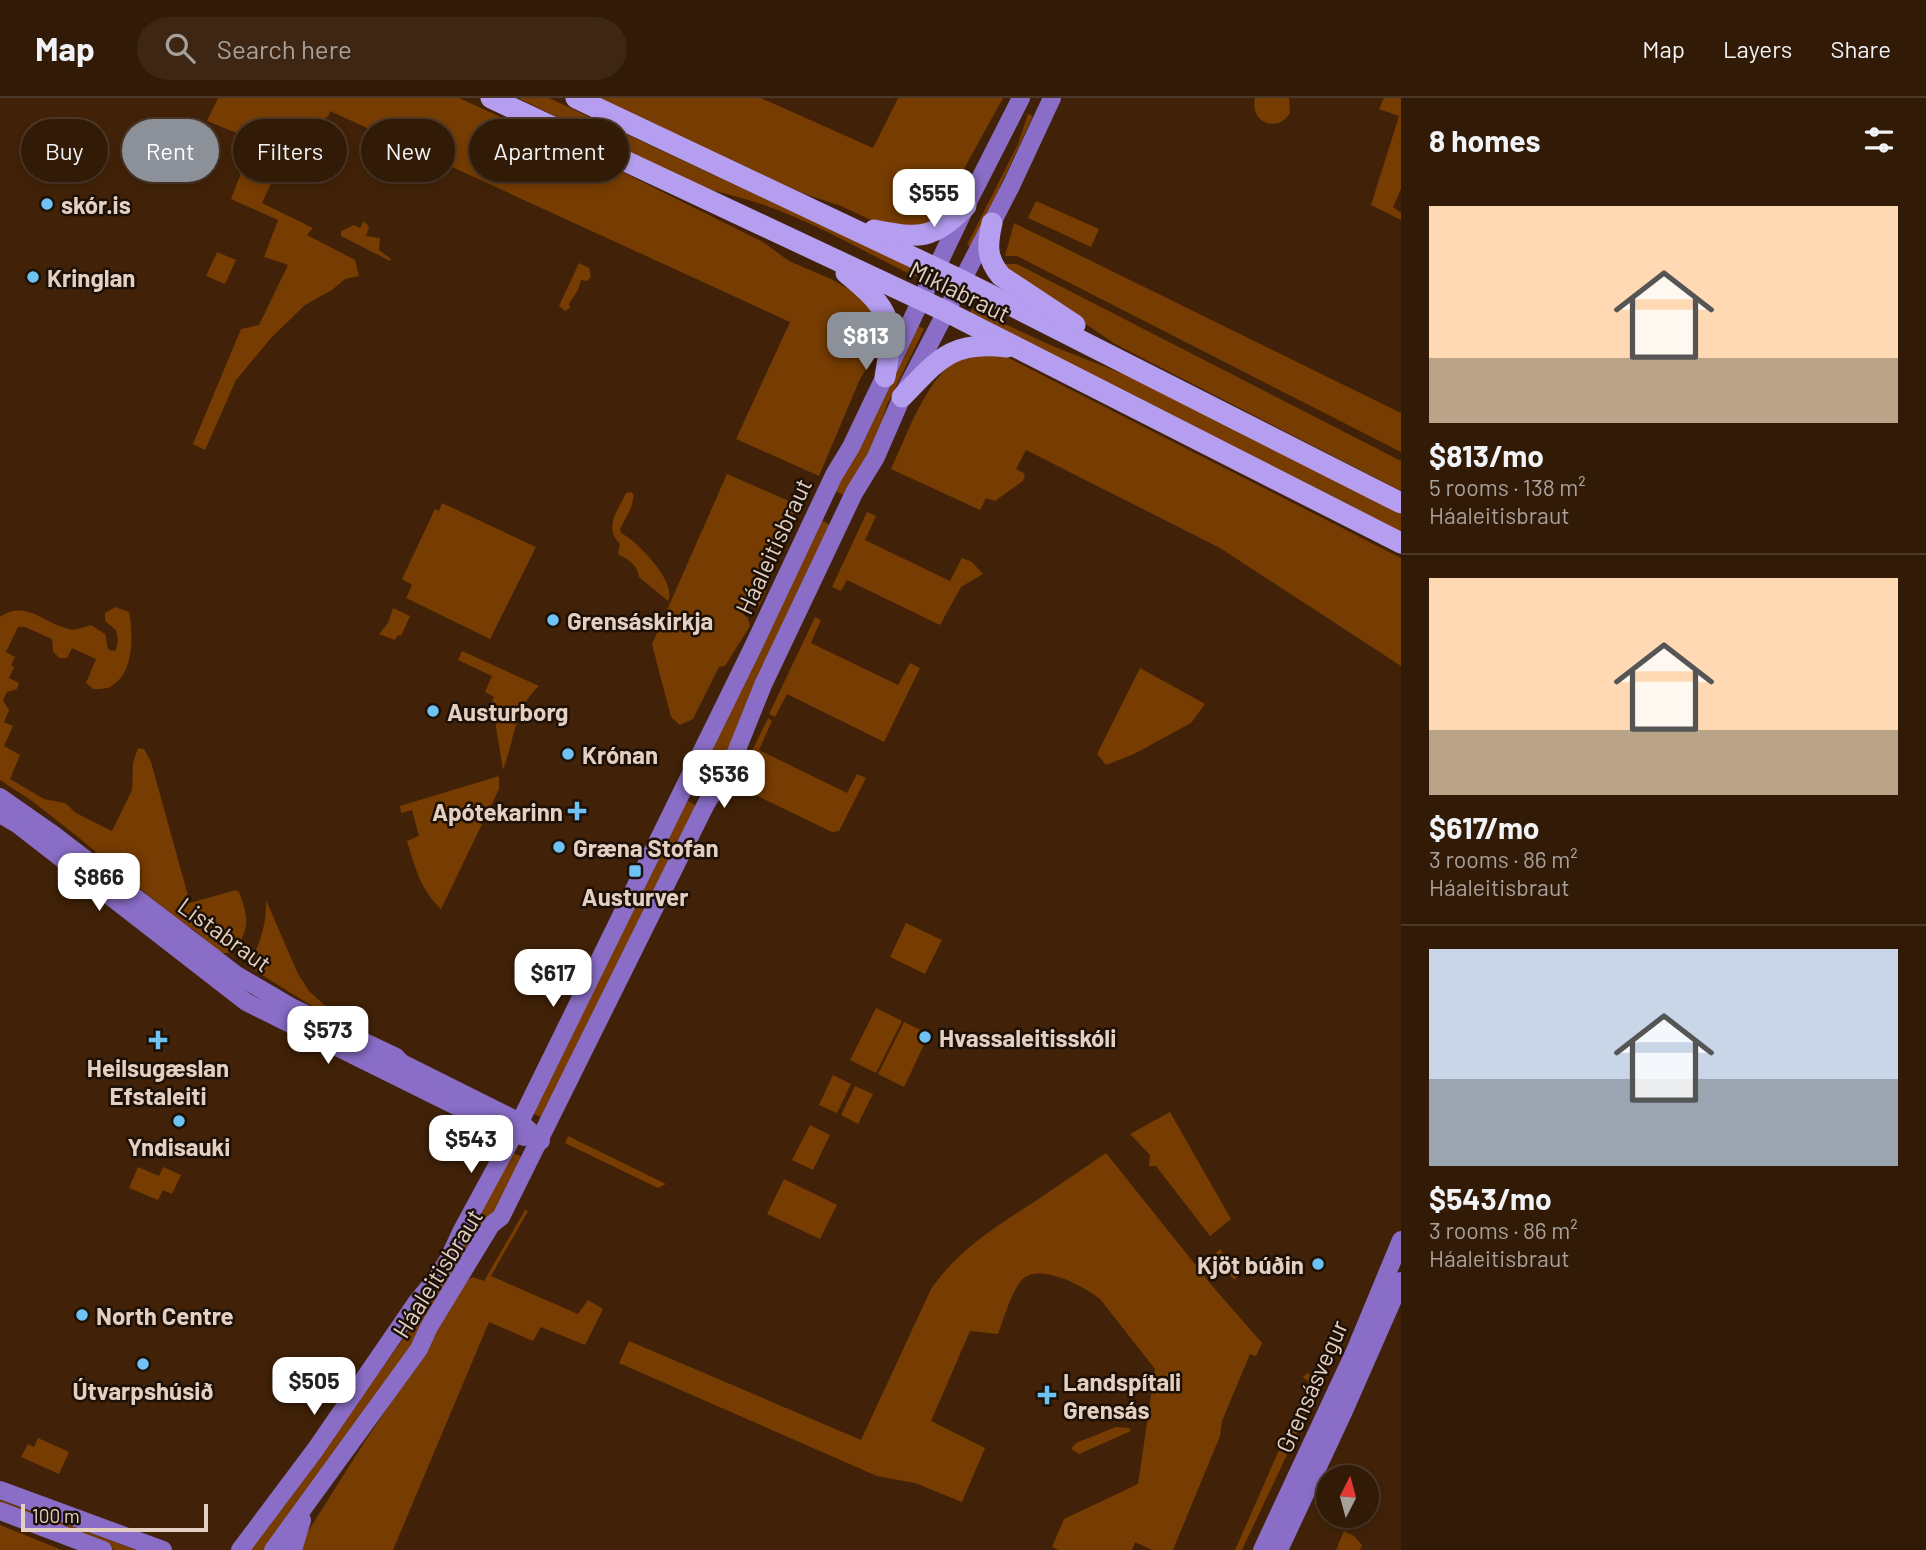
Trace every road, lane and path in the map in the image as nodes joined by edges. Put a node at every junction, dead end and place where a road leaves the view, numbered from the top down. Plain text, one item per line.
1 (491, 98) edge
2 (576, 98) edge
3 (1021, 98) edge
4 (1052, 98) edge
5 (966, 206) junction
6 (992, 223) junction
7 (846, 225) junction
8 (826, 256) junction
9 (937, 269) junction
10 (961, 280) junction
11 (921, 300) junction
12 (945, 311) junction
13 (1018, 348) junction
14 (1105, 353) junction
15 (885, 377) junction
16 (902, 397) junction
17 (1401, 503) edge
18 (1401, 544) edge
19 (0, 797) edge
20 (0, 814) edge
21 (517, 1128) junction
22 (541, 1142) junction
23 (1401, 1240) edge
24 (1401, 1281) edge
25 (0, 1490) edge
26 (307, 1507) junction
27 (0, 1511) edge
28 (103, 1550) edge
29 (163, 1550) edge
30 (240, 1550) edge
31 (274, 1550) edge
32 (293, 1550) edge
33 (1262, 1550) edge
34 (1279, 1550) edge

1 - 8 highway, Miklabraut
2 - 7 highway, Miklabraut
3 - 5 main road, Háaleitisbraut
4 - 6 main road, Háaleitisbraut
5 - 7 highway
5 - 9 main road, Háaleitisbraut
6 - 10 main road, Háaleitisbraut
6 - 14 highway
7 - 9 highway, Miklabraut
8 - 11 highway, Miklabraut
8 - 15 highway
9 - 10 highway, Miklabraut
9 - 11 main road, Háaleitisbraut
10 - 12 main road, Háaleitisbraut
10 - 14 highway, Miklabraut
11 - 12 highway, Miklabraut
11 - 15 main road, Háaleitisbraut
12 - 13 highway, Miklabraut
12 - 16 main road, Háaleitisbraut
13 - 16 highway
13 - 18 highway, Miklabraut
14 - 17 highway, Miklabraut
15 - 21 main road, Háaleitisbraut
16 - 22 main road, Háaleitisbraut
19 - 21 main road, Listabraut
20 - 21 main road, Listabraut
21 - 22 main road, Listabraut
21 - 30 main road, Háaleitisbraut
22 - 26 main road, Háaleitisbraut
23 - 33 main road, Grensásvegur
24 - 34 main road, Grensásvegur
25 - 29 main road
26 - 31 main road, Háaleitisbraut
26 - 32 main road
27 - 28 main road

